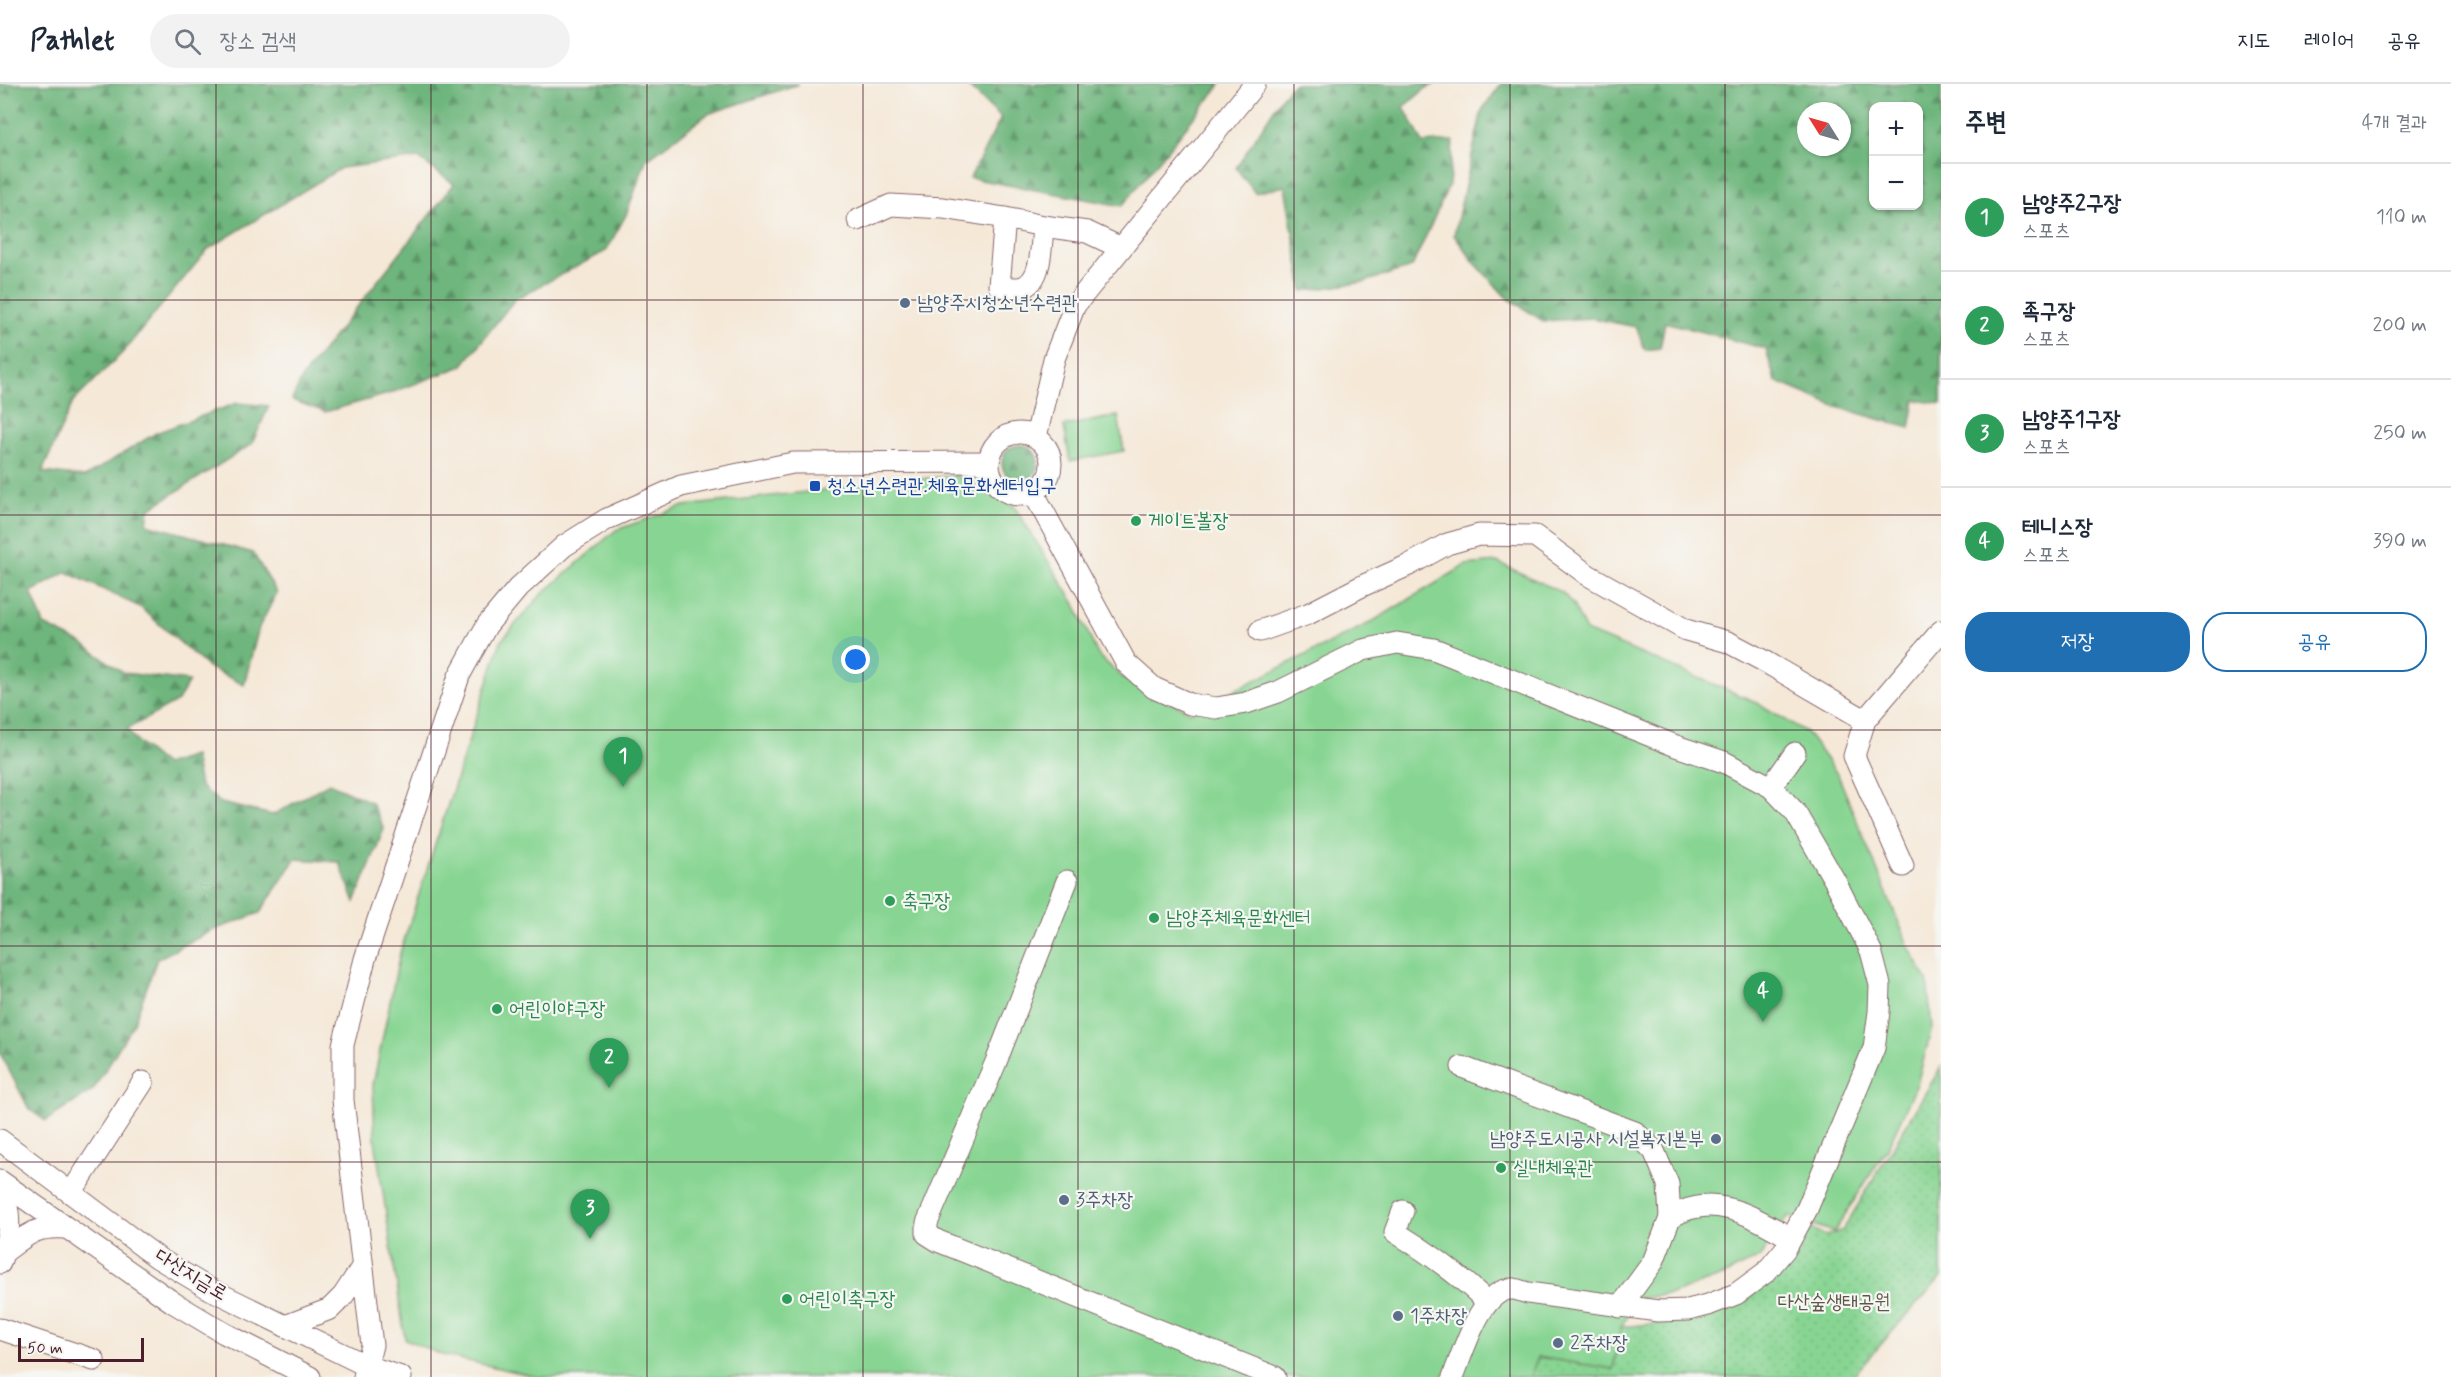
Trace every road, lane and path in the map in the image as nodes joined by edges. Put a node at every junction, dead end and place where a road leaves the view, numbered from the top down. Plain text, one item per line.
1 (1255, 84) edge
2 (1005, 218) junction
3 (858, 220) dead end
4 (1043, 226) junction
5 (1121, 248) junction
6 (1036, 437) junction
7 (989, 462) junction
8 (1033, 492) junction
9 (1260, 631) dead end
10 (1941, 631) edge
11 (1864, 720) junction
12 (1795, 753) dead end
13 (1771, 787) junction
14 (1903, 866) dead end
15 (1068, 881) dead end
16 (1462, 1067) dead end
17 (143, 1082) dead end
18 (0, 1140) edge
19 (0, 1180) edge
20 (0, 1188) edge
21 (71, 1193) junction
22 (1403, 1211) dead end
23 (1670, 1218) junction
24 (66, 1228) junction
25 (1791, 1238) junction
26 (2, 1257) edge
27 (362, 1267) junction
28 (1487, 1302) junction
29 (1620, 1307) junction
30 (285, 1326) junction
31 (0, 1329) edge
32 (94, 1360) dead end
33 (365, 1371) edge
34 (310, 1377) edge
35 (400, 1377) edge
36 (1275, 1377) edge
37 (1454, 1377) edge

1 - 5 street
2 - 3 street
2 - 4 street
2 - 4 street
4 - 5 street
5 - 6 street
6 - 7 street
6 - 8 street
7 - 8 street
7 - 27 street
8 - 13 street
9 - 11 street
10 - 11 street
11 - 14 street
12 - 13 street
13 - 25 street
15 - 36 street
16 - 23 street
17 - 21 street
18 - 21 street, 다산지금로
19 - 24 street, 다산지금로
20 - 26 street
21 - 30 street, 다산지금로
22 - 28 street
23 - 25 street
23 - 29 street
24 - 26 street
24 - 34 street, 다산지금로
25 - 29 street
27 - 30 street
27 - 33 street
28 - 29 street
28 - 37 street
30 - 33 street, 다산지금로
31 - 32 street
33 - 35 street, 다산지금로

